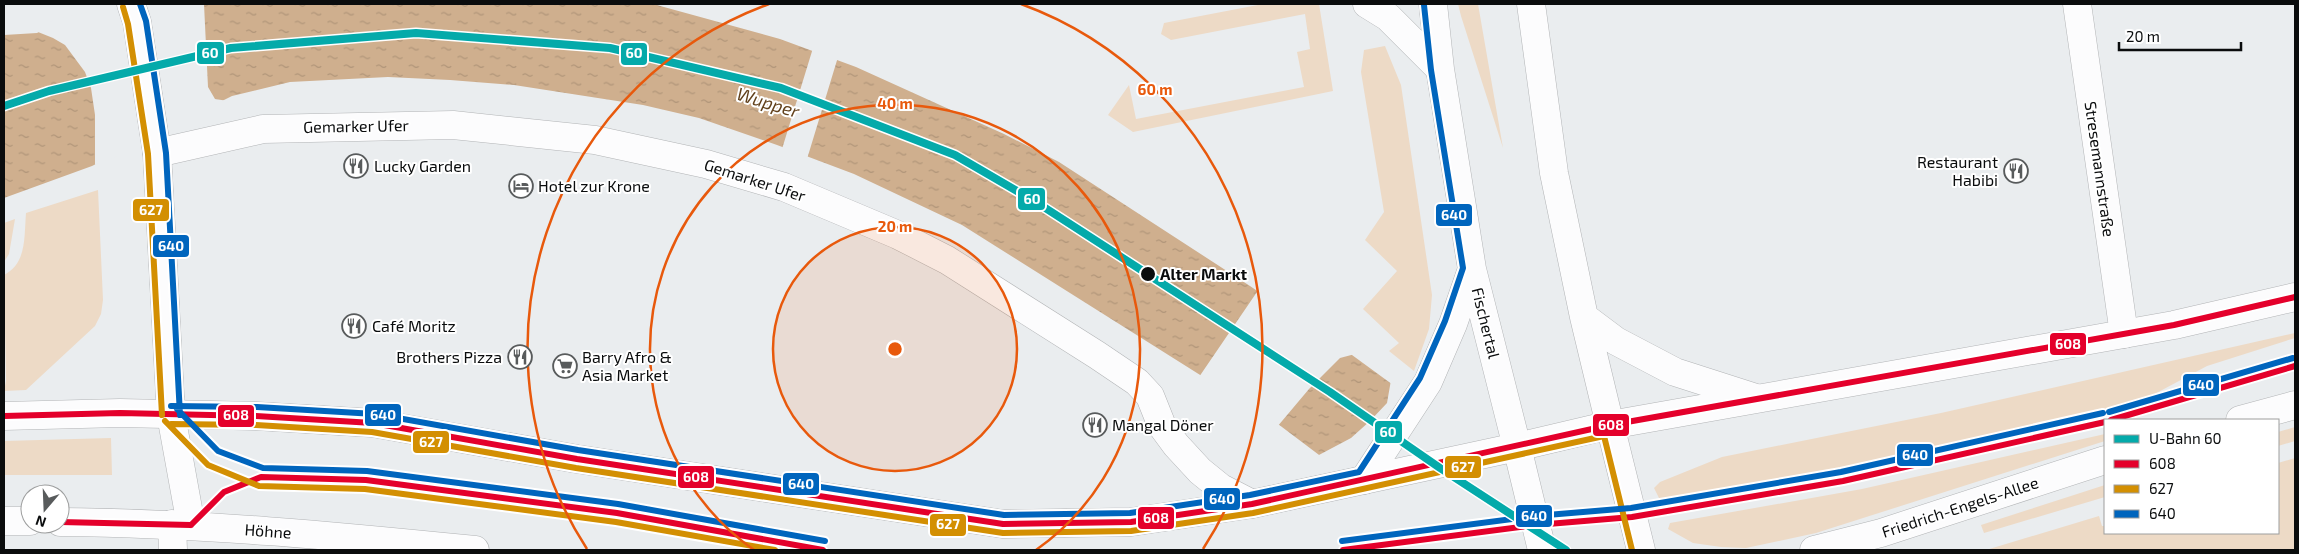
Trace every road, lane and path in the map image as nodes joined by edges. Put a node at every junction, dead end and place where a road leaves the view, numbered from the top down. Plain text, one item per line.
1 (132, 4) edge
2 (1367, 4) edge
3 (1433, 4) edge
4 (1531, 4) edge
5 (1551, 4) edge
6 (2077, 4) edge
7 (1535, 39) junction
8 (1440, 69) junction
9 (157, 147) junction
10 (1472, 269) junction
11 (2295, 297) edge
12 (1584, 317) junction
13 (2124, 334) junction
14 (1756, 398) junction
15 (2295, 405) edge
16 (171, 415) junction
17 (4, 416) edge
18 (2244, 419) edge
19 (1610, 425) junction
20 (1516, 447) junction
21 (2104, 460) edge
22 (1364, 480) junction
23 (1252, 504) junction
24 (4, 521) edge
25 (20, 522) edge
26 (70, 523) edge
27 (179, 533) edge
28 (1638, 540) edge
29 (475, 550) edge
30 (1542, 550) edge
31 (1814, 550) edge

1 - 9 main road
2 - 8 main road
3 - 8 main road, Fischertal
4 - 7 main road
5 - 7 main road
6 - 13 main road, Stresemannstraße
7 - 12 main road
8 - 10 main road, Fischertal
9 - 16 main road
9 - 23 main road, Gemarker Ufer
10 - 20 main road, Fischertal
10 - 22 main road
11 - 13 main road
12 - 14 main road
12 - 19 main road
13 - 14 main road
14 - 19 main road
15 - 18 main road
16 - 17 main road
16 - 23 main road
16 - 27 main road
19 - 20 main road
19 - 28 main road
20 - 22 main road
20 - 30 main road, Fischertal
21 - 31 main road, Friedrich-Engels-Allee
22 - 23 main road
24 - 25 main road
26 - 27 main road, Höhne
27 - 29 main road, Höhne

